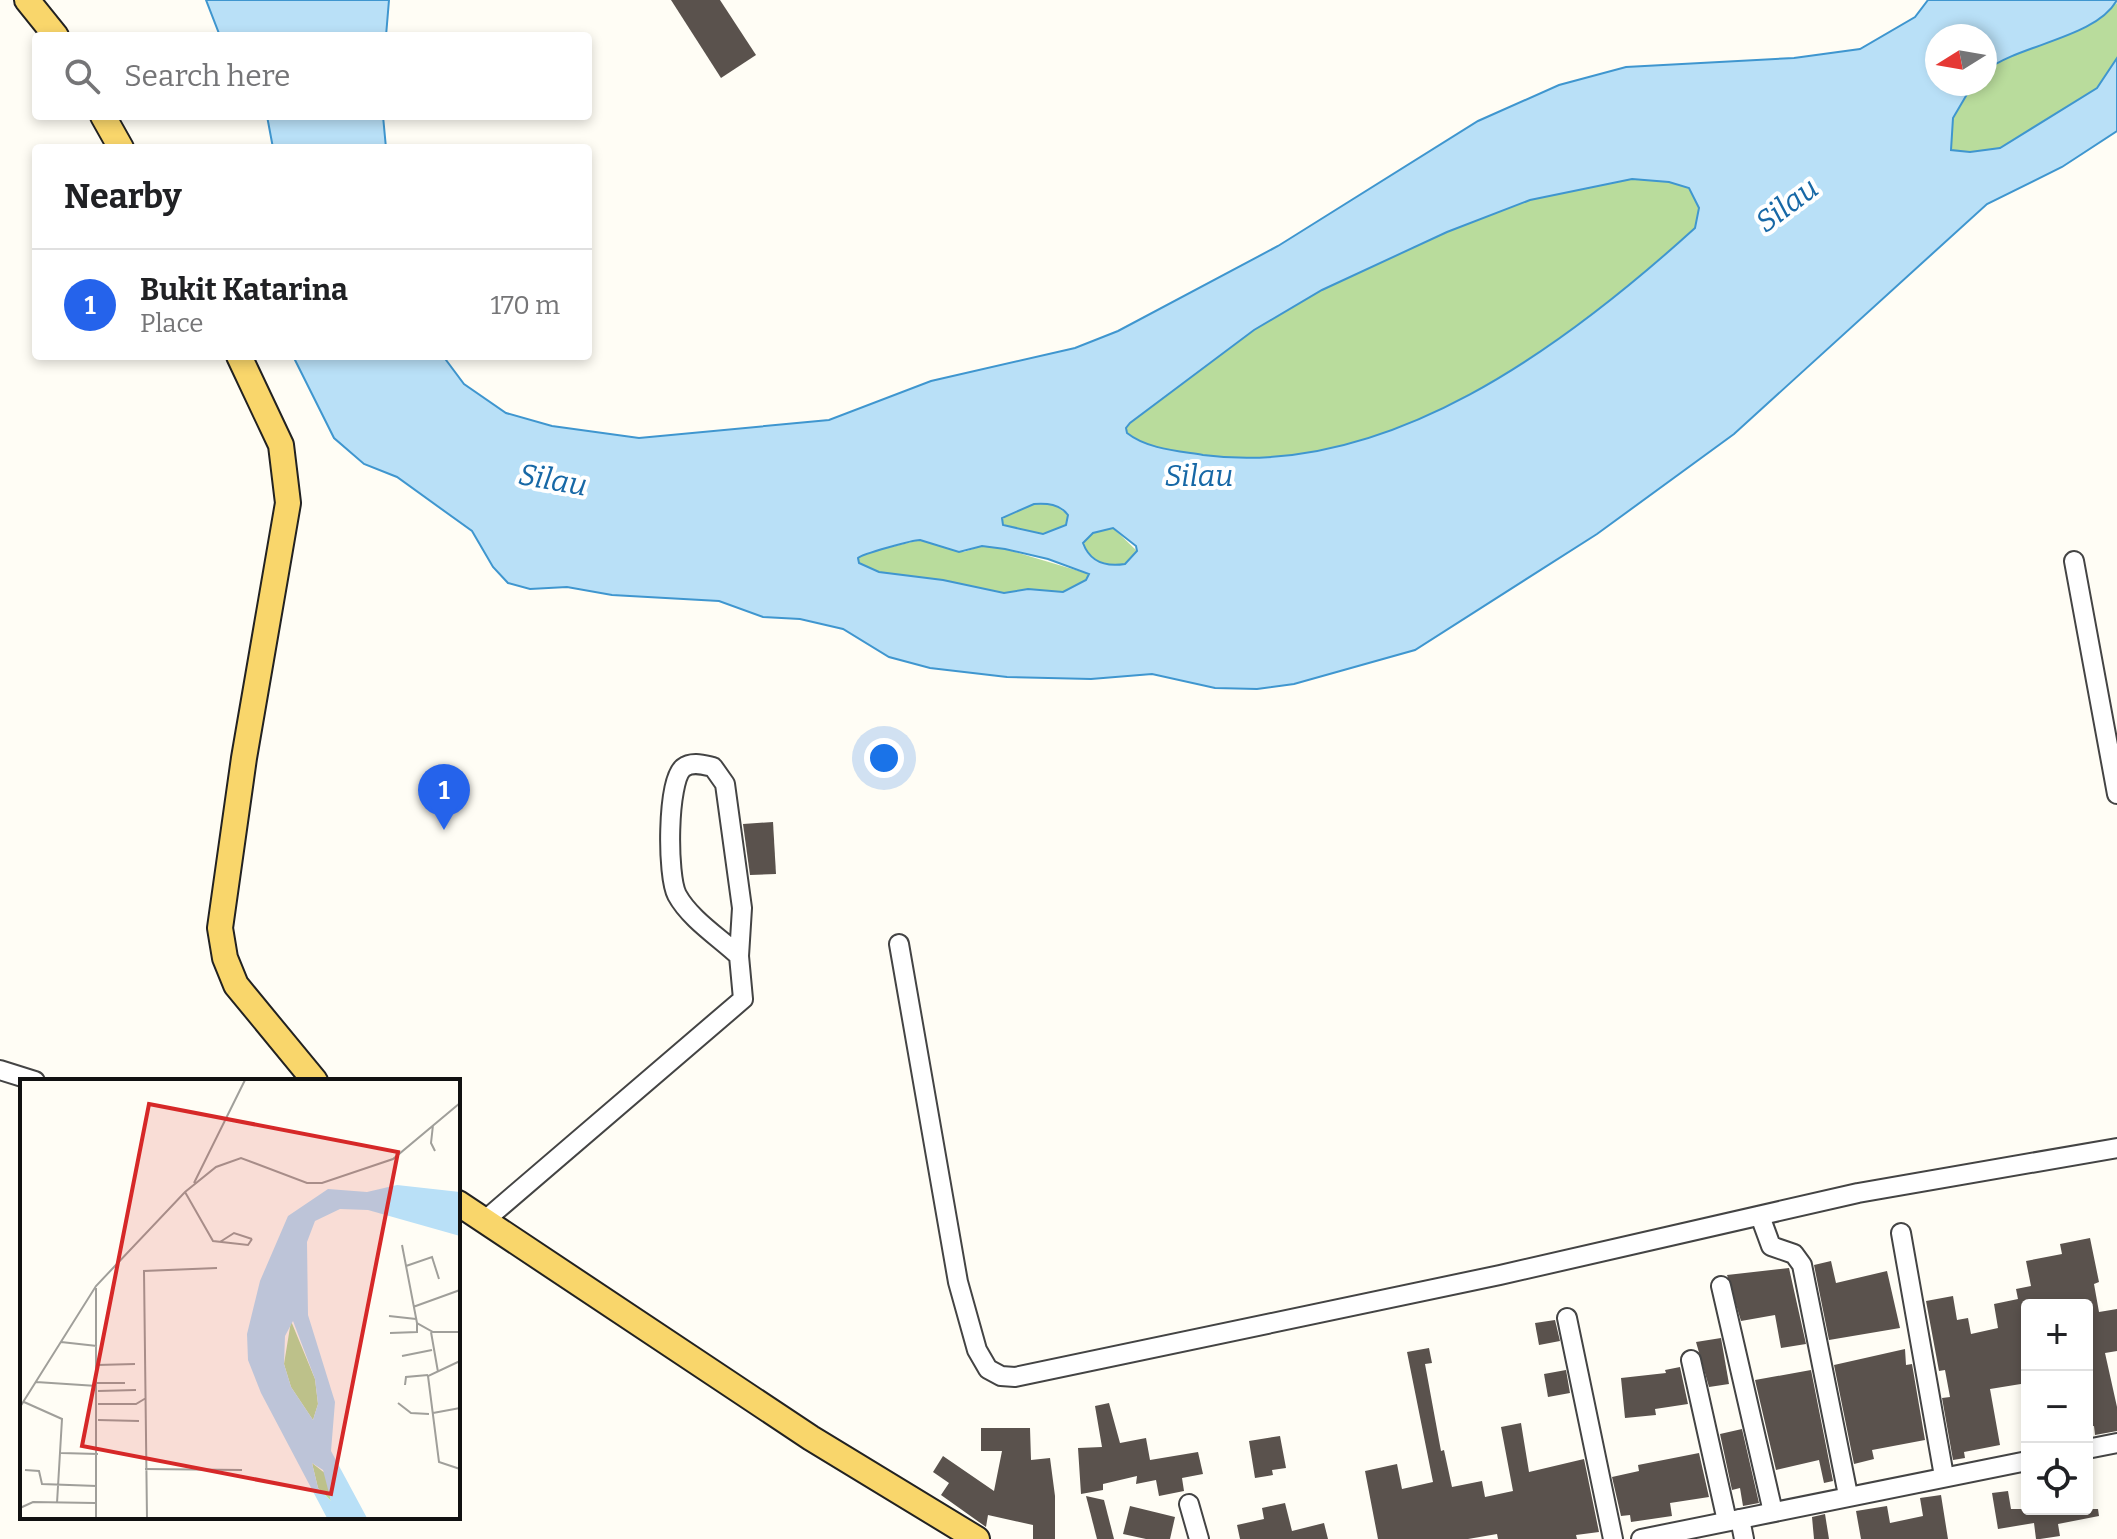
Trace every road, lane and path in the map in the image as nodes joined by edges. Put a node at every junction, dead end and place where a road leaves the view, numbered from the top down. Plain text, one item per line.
1 (27, 0) edge
2 (53, 32) edge
3 (105, 120) edge
4 (119, 144) edge
5 (241, 360) edge
6 (2074, 561) dead end
7 (2117, 794) edge
8 (899, 944) dead end
9 (739, 956) junction
10 (0, 1070) edge
11 (29, 1079) edge
12 (313, 1079) edge
13 (2117, 1148) edge
14 (460, 1204) edge
15 (1760, 1216) junction
16 (484, 1221) junction
17 (1901, 1233) dead end
18 (1721, 1286) dead end
19 (1567, 1318) dead end
20 (1691, 1360) dead end
21 (2117, 1443) edge
22 (2093, 1448) edge
23 (2021, 1462) edge
24 (1944, 1476) junction
25 (1848, 1495) junction
26 (1189, 1504) dead end
27 (1773, 1512) junction
28 (1733, 1520) junction
29 (977, 1539) edge
30 (1199, 1539) edge
31 (1613, 1539) edge
32 (1641, 1539) edge
33 (1744, 1539) edge

1 - 2 main road
3 - 4 main road
5 - 12 main road
6 - 7 street
8 - 15 street
9 - 9 street
9 - 16 street
10 - 11 street
13 - 15 street
14 - 16 main road
15 - 25 street
16 - 29 main road
17 - 24 street
18 - 27 street
19 - 31 street
20 - 28 street
21 - 22 street
23 - 24 street
24 - 25 street
25 - 27 street
26 - 30 street
27 - 28 street
28 - 32 street
28 - 33 street

